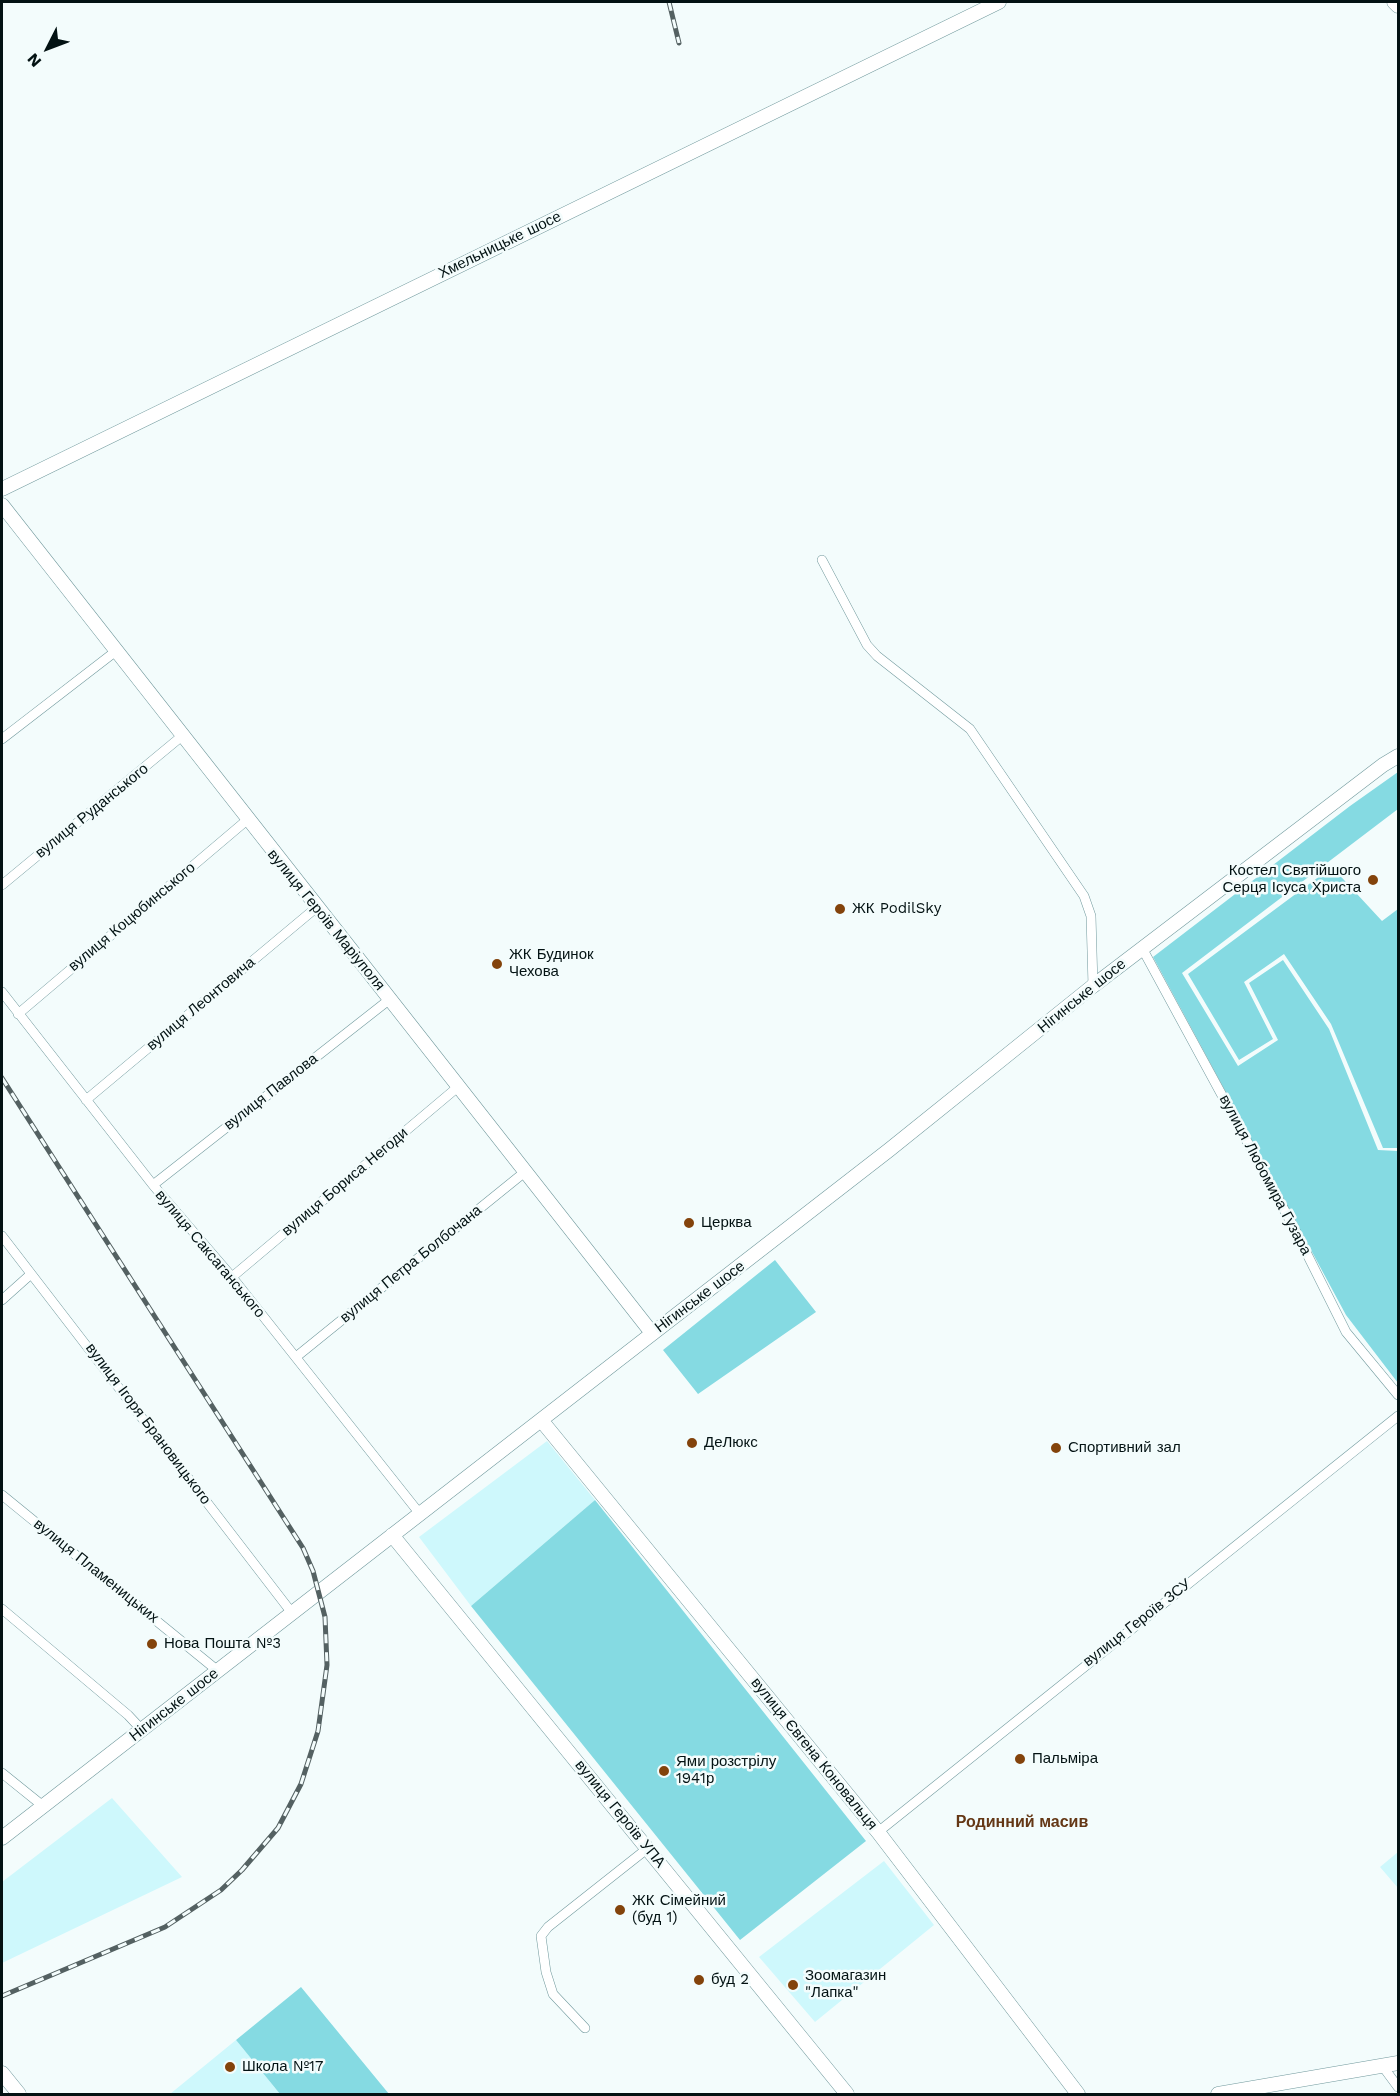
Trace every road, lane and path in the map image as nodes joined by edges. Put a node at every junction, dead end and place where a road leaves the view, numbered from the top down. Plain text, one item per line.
1 (999, 2) edge
2 (1394, 2) edge
3 (1398, 6) edge
4 (2, 489) edge
5 (2, 505) edge
6 (822, 560) dead end
7 (116, 651) junction
8 (182, 736) junction
9 (2, 739) edge
10 (1398, 756) edge
11 (247, 820) junction
12 (2, 885) edge
13 (317, 907) junction
14 (1142, 948) junction
15 (1093, 986) junction
16 (2, 992) edge
17 (390, 999) junction
18 (18, 1014) junction
19 (459, 1086) junction
20 (86, 1100) junction
21 (526, 1171) junction
22 (153, 1185) junction
23 (2, 1236) edge
24 (32, 1274) junction
25 (232, 1277) junction
26 (2, 1300) edge
27 (652, 1333) junction
28 (296, 1357) junction
29 (1398, 1395) edge
30 (1398, 1416) edge
31 (541, 1420) junction
32 (2, 1495) edge
33 (420, 1514) junction
34 (392, 1535) junction
35 (2, 1609) edge
36 (292, 1613) junction
37 (218, 1671) junction
38 (142, 1730) junction
39 (2, 1773) edge
40 (43, 1806) junction
41 (878, 1832) junction
42 (2, 1838) edge
43 (648, 1848) junction
44 (585, 2028) dead end
45 (1398, 2063) edge
46 (1384, 2068) junction
47 (2, 2073) edge
48 (1398, 2087) edge
49 (19, 2094) edge
50 (847, 2094) edge
51 (1078, 2094) edge
52 (1218, 2094) edge

1 - 4 street, Хмельницьке шосе
2 - 3 street
5 - 7 street, вулиця Героїв Маріуполя
6 - 15 street
7 - 8 street, вулиця Героїв Маріуполя
7 - 9 street
8 - 11 street, вулиця Героїв Маріуполя
8 - 12 street, вулиця Руданського
10 - 14 street, Нігинське шосе
11 - 13 street, вулиця Героїв Маріуполя
11 - 18 street, вулиця Коцюбинського
13 - 17 street, вулиця Героїв Маріуполя
13 - 20 street, вулиця Леонтовича
14 - 15 street, Нігинське шосе
14 - 29 street, вулиця Любомира Гузара
15 - 27 street, Нігинське шосе
16 - 18 street, вулиця Саксаганського
17 - 19 street, вулиця Героїв Маріуполя
17 - 22 street, вулиця Павлова
18 - 20 street, вулиця Саксаганського
19 - 21 street, вулиця Героїв Маріуполя
19 - 25 street, вулиця Бориса Негоди
20 - 22 street, вулиця Саксаганського
21 - 27 street, вулиця Героїв Маріуполя
21 - 28 street, вулиця Петра Болбочана
22 - 25 street, вулиця Саксаганського
23 - 24 street, вулиця Ігоря Брановицького
24 - 26 street
24 - 36 street, вулиця Ігоря Брановицького
25 - 28 street, вулиця Саксаганського
27 - 31 street, Нігинське шосе
28 - 33 street, вулиця Саксаганського
30 - 41 street, вулиця Героїв ЗСУ
31 - 33 street, Нігинське шосе
31 - 41 street, вулиця Євгена Коновальця
32 - 37 street, вулиця Пламеницьких
33 - 34 street, Нігинське шосе
34 - 36 street, Нігинське шосе
34 - 43 street, вулиця Героїв УПА
35 - 38 street
36 - 37 street, Нігинське шосе
37 - 38 street, Нігинське шосе
38 - 40 street, Нігинське шосе
39 - 40 street
40 - 42 street, Нігинське шосе
41 - 51 street, вулиця Євгена Коновальця
43 - 44 street
43 - 50 street, вулиця Героїв УПА
45 - 46 street
46 - 48 street
46 - 52 street
47 - 49 street

